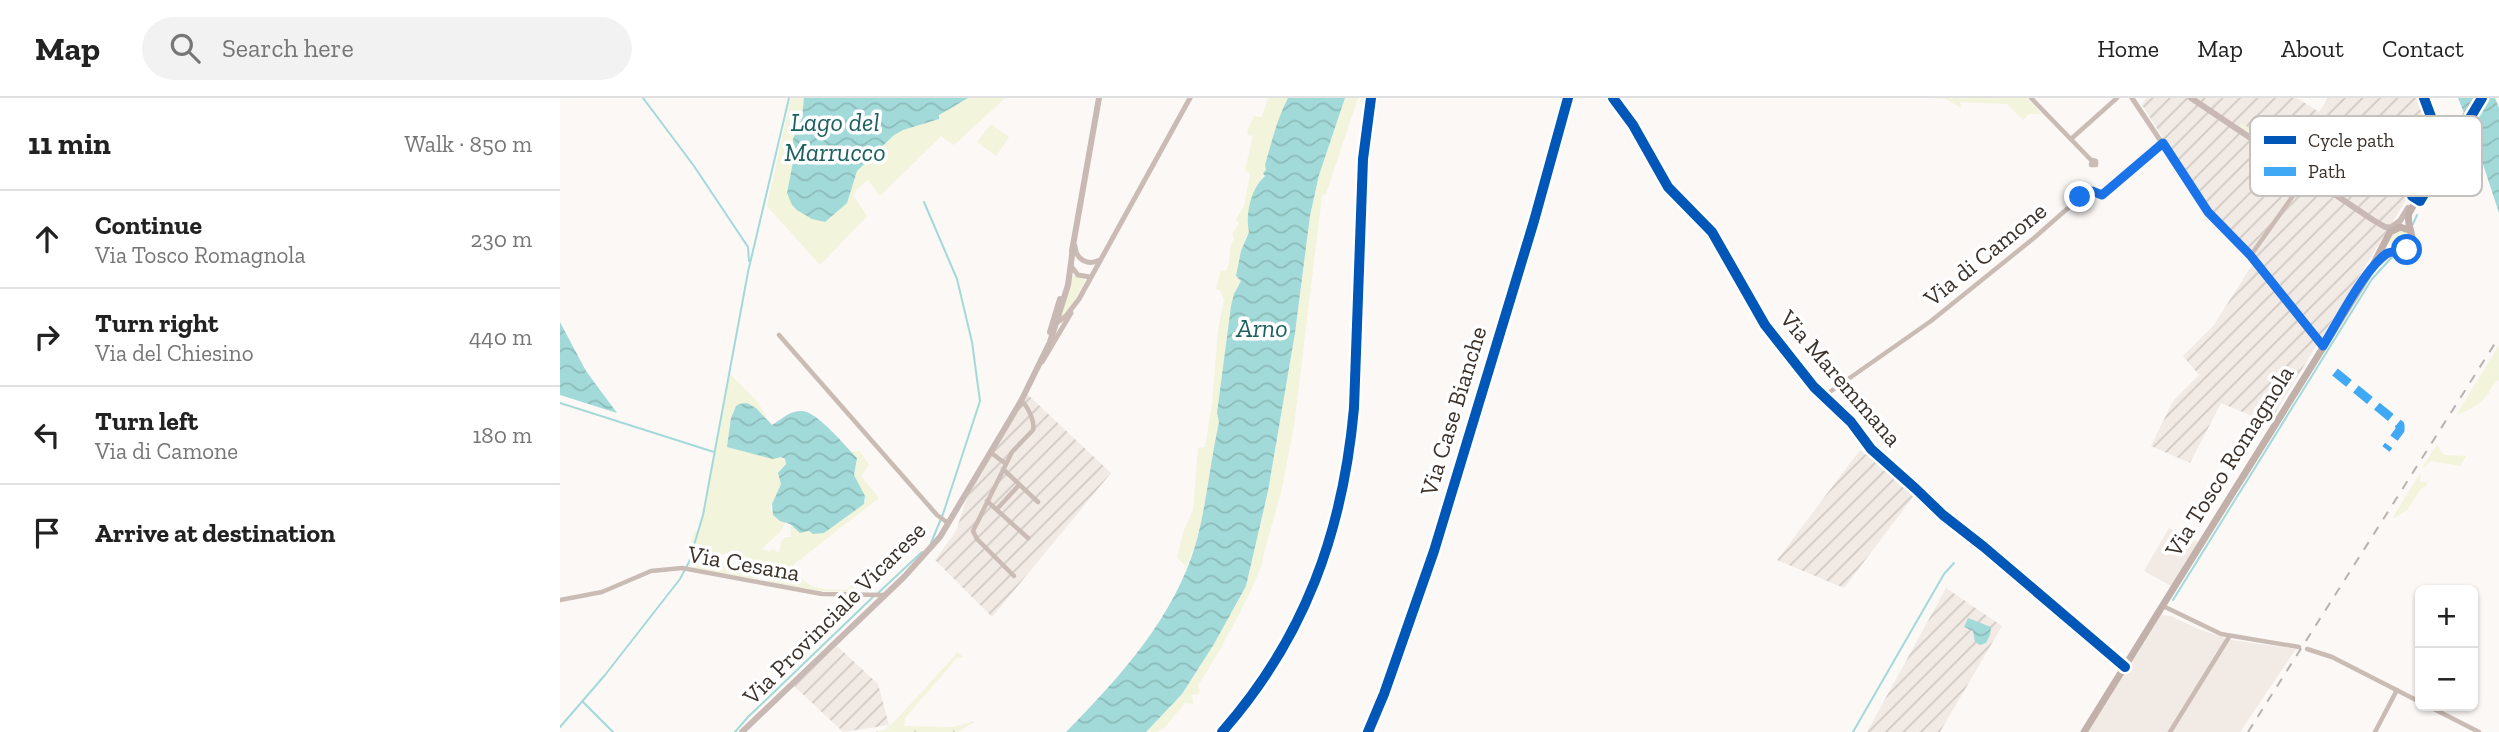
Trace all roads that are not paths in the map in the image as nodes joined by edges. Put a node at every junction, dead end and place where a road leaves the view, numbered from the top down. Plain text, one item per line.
1 (1099, 98) edge
2 (1190, 98) edge
3 (1568, 98) edge
4 (1613, 98) edge
5 (2031, 98) edge
6 (2117, 98) edge
7 (2133, 98) edge
8 (2191, 98) edge
9 (2424, 98) edge
10 (2477, 98) edge
11 (2431, 116) edge
12 (2466, 116) edge
13 (2250, 138) edge
14 (2071, 139) junction
15 (2163, 143) junction
16 (2091, 160) dead end
17 (2293, 196) edge
18 (2337, 196) edge
19 (2416, 196) edge
20 (2419, 196) edge
21 (2373, 220) junction
22 (2380, 226) junction
23 (2395, 227) junction
24 (2409, 230) junction
25 (1075, 237) junction
26 (2388, 239) junction
27 (1073, 248) junction
28 (2383, 249) junction
29 (2397, 252) junction
30 (2250, 255) junction
31 (1070, 259) junction
32 (1100, 260) junction
33 (1072, 268) junction
34 (1090, 277) junction
35 (2367, 277) junction
36 (1079, 299) junction
37 (1058, 321) junction
38 (1050, 332) junction
39 (779, 335) dead end
40 (2323, 346) junction
41 (1035, 373) junction
42 (1824, 397) junction
43 (1021, 401) junction
44 (990, 452) junction
45 (1004, 467) junction
46 (1019, 485) junction
47 (987, 501) junction
48 (1038, 502) dead end
49 (997, 509) junction
50 (943, 520) junction
51 (1028, 538) dead end
52 (1014, 576) dead end
53 (878, 595) junction
54 (560, 600) edge
55 (2162, 605) junction
56 (2229, 637) junction
57 (2299, 647) dead end
58 (2307, 649) dead end
59 (2125, 667) junction
60 (2397, 690) junction
61 (2415, 699) edge
62 (2438, 711) edge
63 (742, 732) edge
64 (1368, 732) edge
65 (2084, 732) edge
66 (2170, 732) edge
67 (2375, 732) edge
68 (2479, 732) edge

1 - 25 main road, Via Provinciale Vicarese
2 - 32 street, Via Provinciale Vicarese
3 - 64 street, Via Case Bianche
4 - 42 street, Via Maremmana
5 - 14 street
6 - 14 street
7 - 15 street
8 - 13 main road
9 - 11 street
10 - 12 main road
14 - 16 street
15 - 30 street
15 - 42 street, Via di Camone
17 - 30 street
18 - 21 main road
19 - 23 main road
20 - 24 main road
21 - 22 main road
21 - 23 main road
22 - 26 main road
22 - 28 main road
23 - 24 main road
23 - 26 main road
24 - 29 main road
25 - 27 main road, Via Provinciale Vicarese
25 - 32 street
26 - 28 main road, Via Tosco Romagnola
26 - 29 main road
27 - 31 main road, Via Provinciale Vicarese
27 - 33 main road, Via Provinciale Vicarese
28 - 35 main road, Via Tosco Romagnola
29 - 35 main road, Via Tosco Romagnola
30 - 40 street
31 - 33 street
31 - 38 main road, Via Provinciale Vicarese
32 - 34 street, Via Provinciale Vicarese
33 - 34 street
33 - 37 main road, Via Provinciale Vicarese
34 - 36 street, Via Provinciale Vicarese
35 - 40 main road, Via Tosco Romagnola
36 - 37 street, Via Provinciale Vicarese
36 - 41 street, Via Provinciale Vicarese
37 - 38 street, Via Provinciale Vicarese
37 - 41 main road, Via Provinciale Vicarese
38 - 41 main road, Via Provinciale Vicarese
39 - 50 street
40 - 55 main road, Via Tosco Romagnola
41 - 43 main road, Via Provinciale Vicarese
42 - 59 street, Via Maremmana
43 - 44 main road, Via Provinciale Vicarese
43 - 45 street
44 - 45 street
44 - 50 main road, Via Provinciale Vicarese
45 - 46 street
45 - 47 street
46 - 48 street
46 - 49 street
47 - 49 street
47 - 52 street
49 - 51 street
50 - 53 main road, Via Provinciale Vicarese
53 - 54 street, Via Cesana
53 - 63 main road, Via Provinciale Vicarese
55 - 56 street
55 - 59 main road, Via Tosco Romagnola
56 - 57 street
56 - 66 street
58 - 60 street
59 - 65 main road, Via Tosco Romagnola
60 - 61 street
60 - 67 street
62 - 68 street

